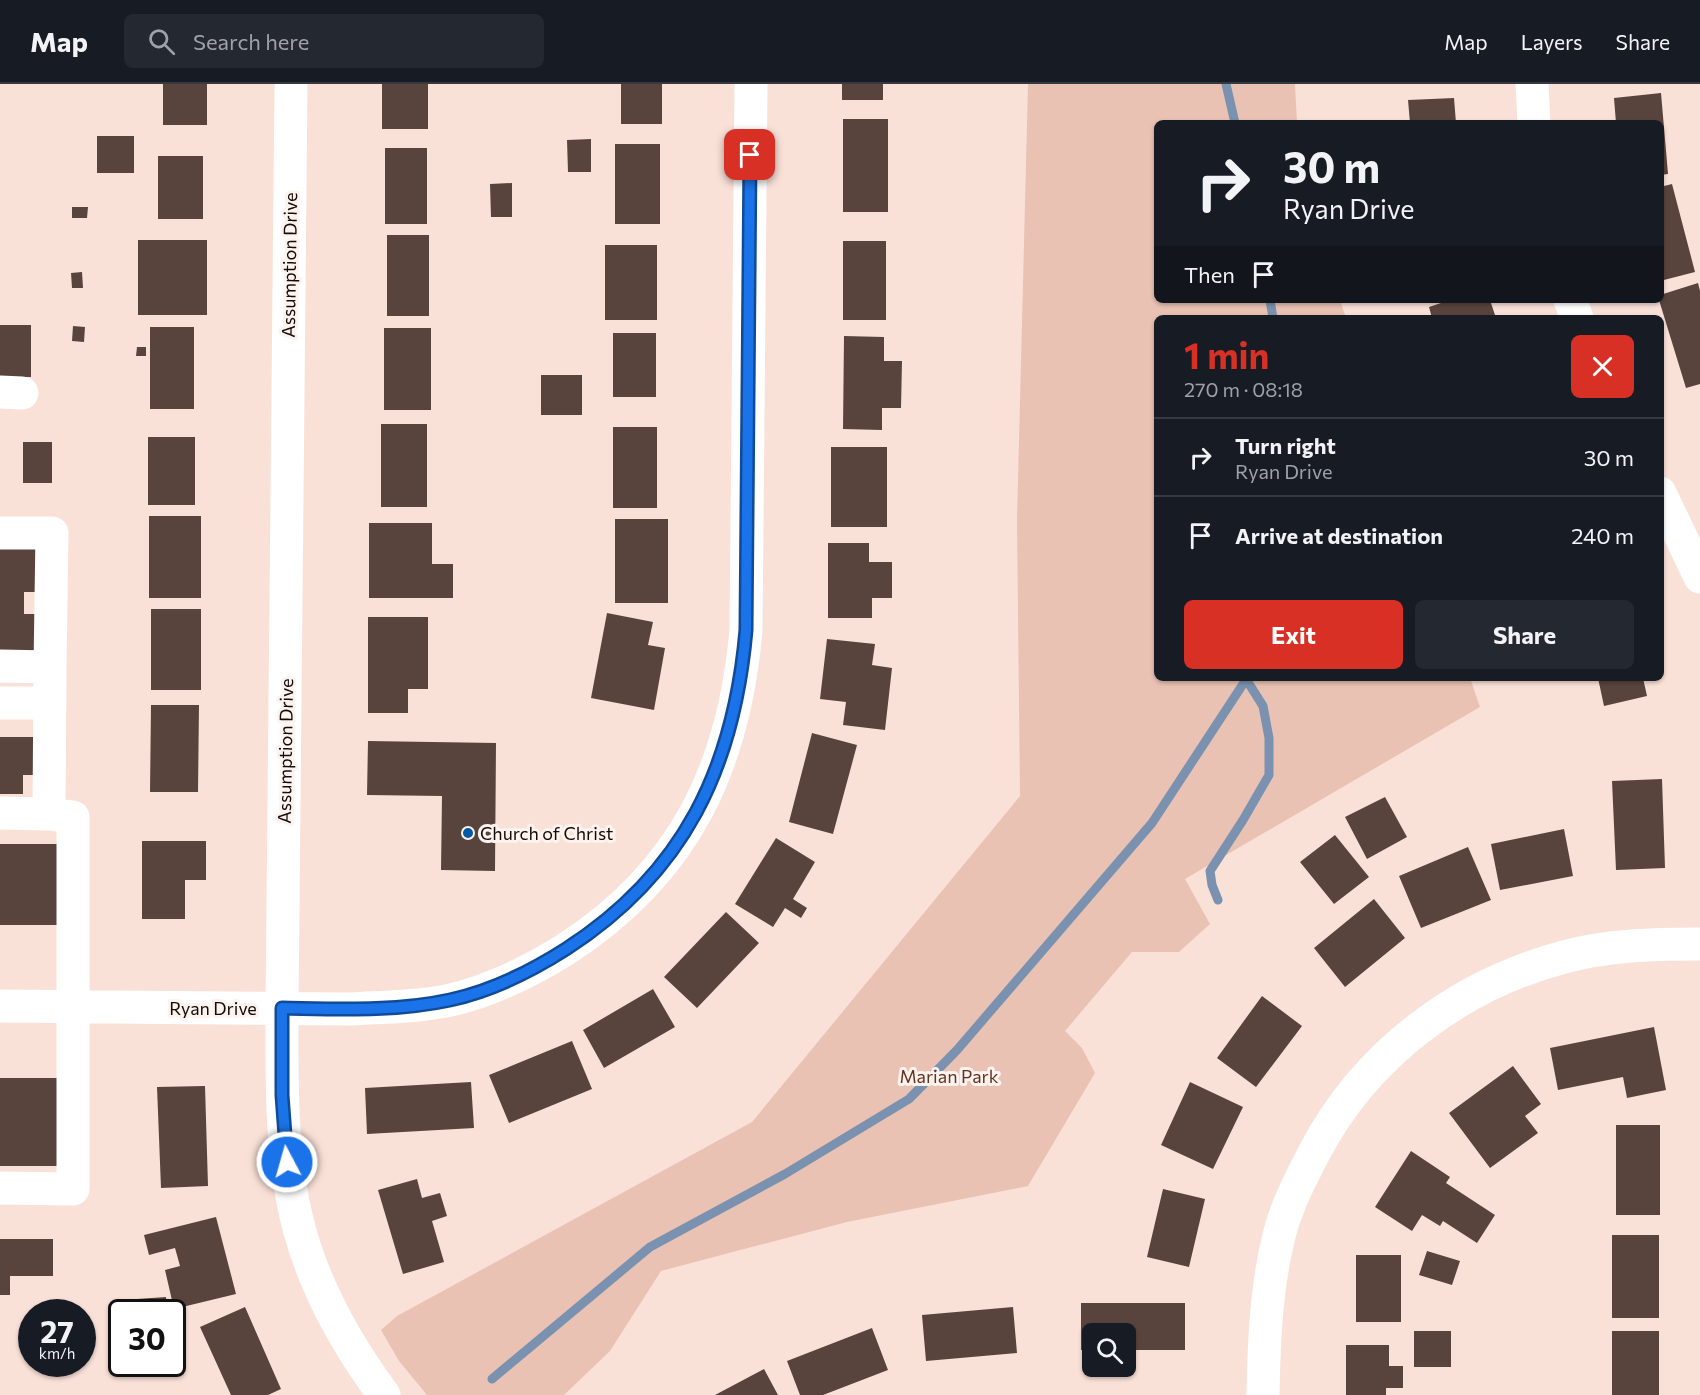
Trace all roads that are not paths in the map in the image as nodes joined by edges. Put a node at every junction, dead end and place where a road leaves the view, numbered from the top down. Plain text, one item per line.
1 (291, 84) edge
2 (751, 84) edge
3 (1532, 84) edge
4 (1534, 120) edge
5 (1664, 501) edge
6 (0, 533) edge
7 (1700, 577) edge
8 (0, 666) edge
9 (50, 666) junction
10 (0, 703) edge
11 (50, 703) junction
12 (0, 813) edge
13 (49, 814) junction
14 (1700, 944) edge
15 (0, 1006) edge
16 (72, 1007) junction
17 (282, 1008) junction
18 (0, 1188) edge
19 (384, 1395) edge
20 (1263, 1395) edge

1 - 17 street, Assumption Drive
2 - 17 street, Ryan Drive
3 - 4 street
5 - 7 street
6 - 9 street
8 - 9 street
9 - 11 street
10 - 11 street
11 - 13 street
12 - 13 street
13 - 16 street
14 - 20 street
15 - 16 street, Ryan Drive
16 - 17 street, Ryan Drive
16 - 18 street
17 - 19 street, Assumption Drive

